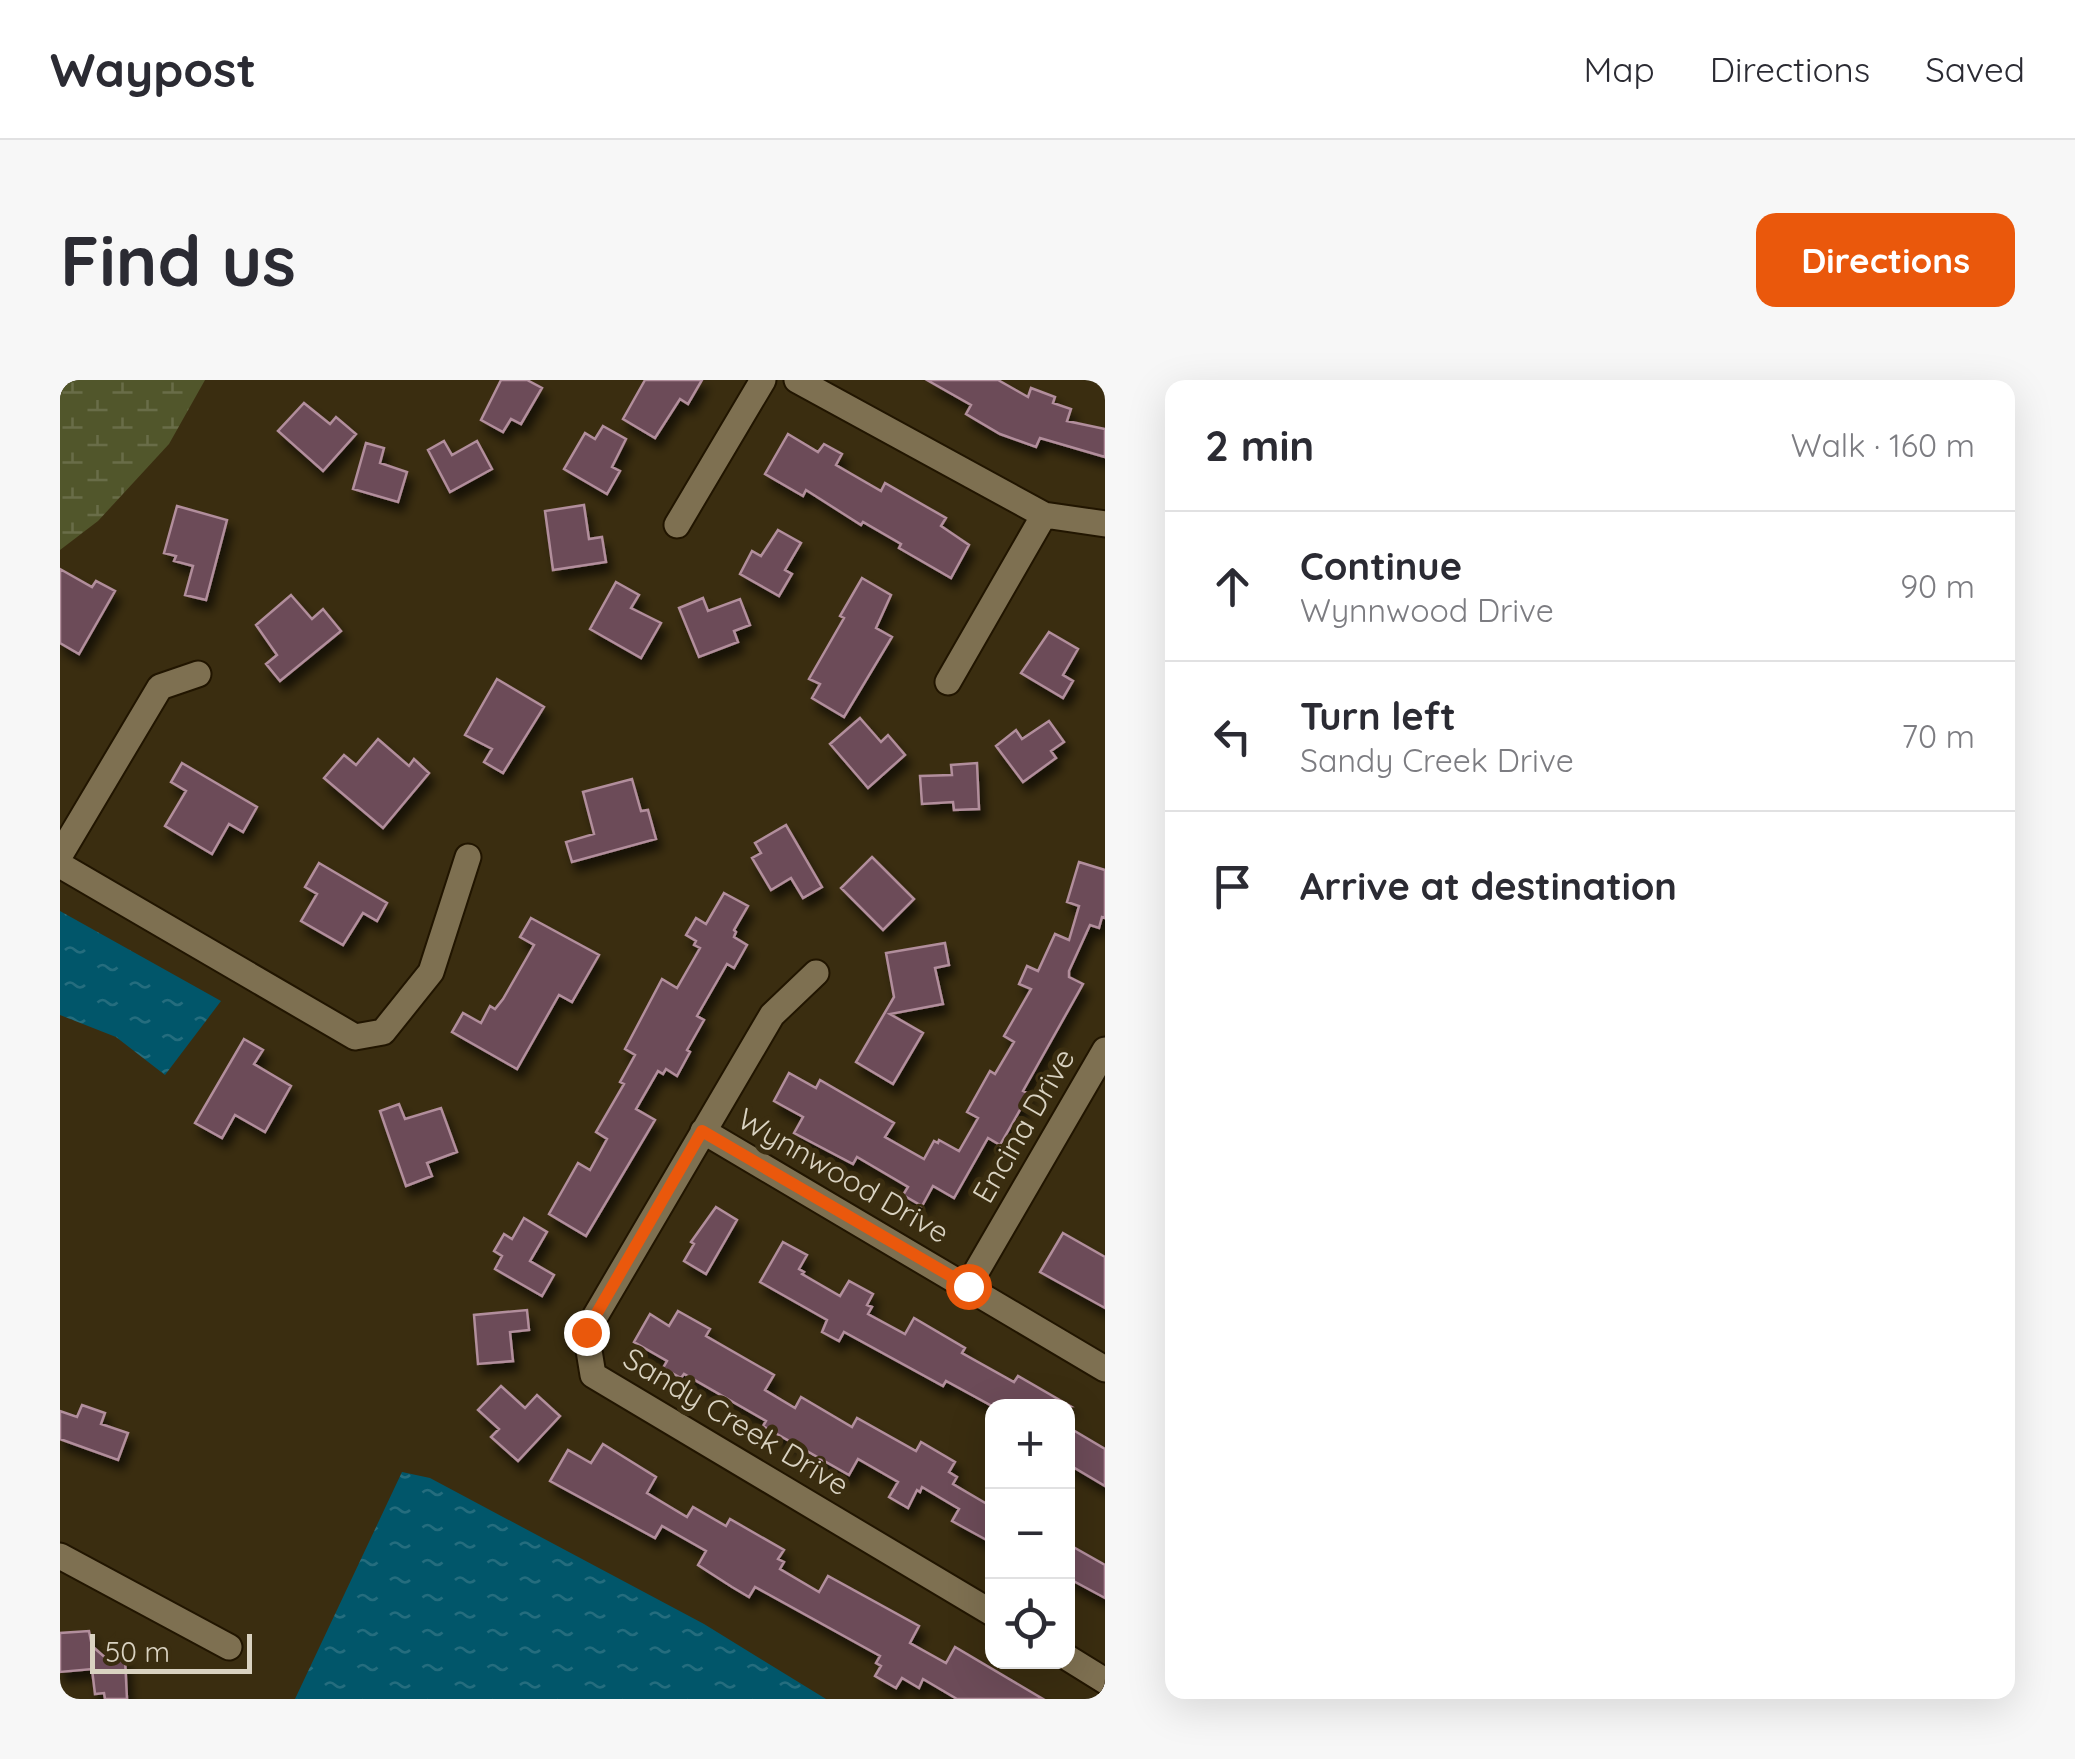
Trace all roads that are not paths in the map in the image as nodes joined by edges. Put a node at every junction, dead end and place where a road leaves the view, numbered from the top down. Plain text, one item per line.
1 (763, 380) edge
2 (797, 380) edge
3 (1044, 515) junction
4 (1105, 524) edge
5 (678, 526) dead end
6 (198, 674) dead end
7 (948, 682) dead end
8 (60, 856) edge
9 (468, 857) dead end
10 (60, 865) edge
11 (816, 973) dead end
12 (1103, 1060) edge
13 (702, 1131) junction
14 (968, 1286) junction
15 (1105, 1368) edge
16 (60, 1556) edge
17 (985, 1610) edge
18 (229, 1647) dead end
19 (1075, 1662) edge
20 (1105, 1681) edge

1 - 5 street
2 - 3 street
3 - 4 street
3 - 7 street
6 - 8 street
9 - 10 street
11 - 13 street, Sandy Creek Drive
12 - 14 street, Encina Drive
13 - 14 street, Wynnwood Drive
13 - 17 street, Sandy Creek Drive
14 - 15 street, Wynnwood Drive
16 - 18 street
19 - 20 street

